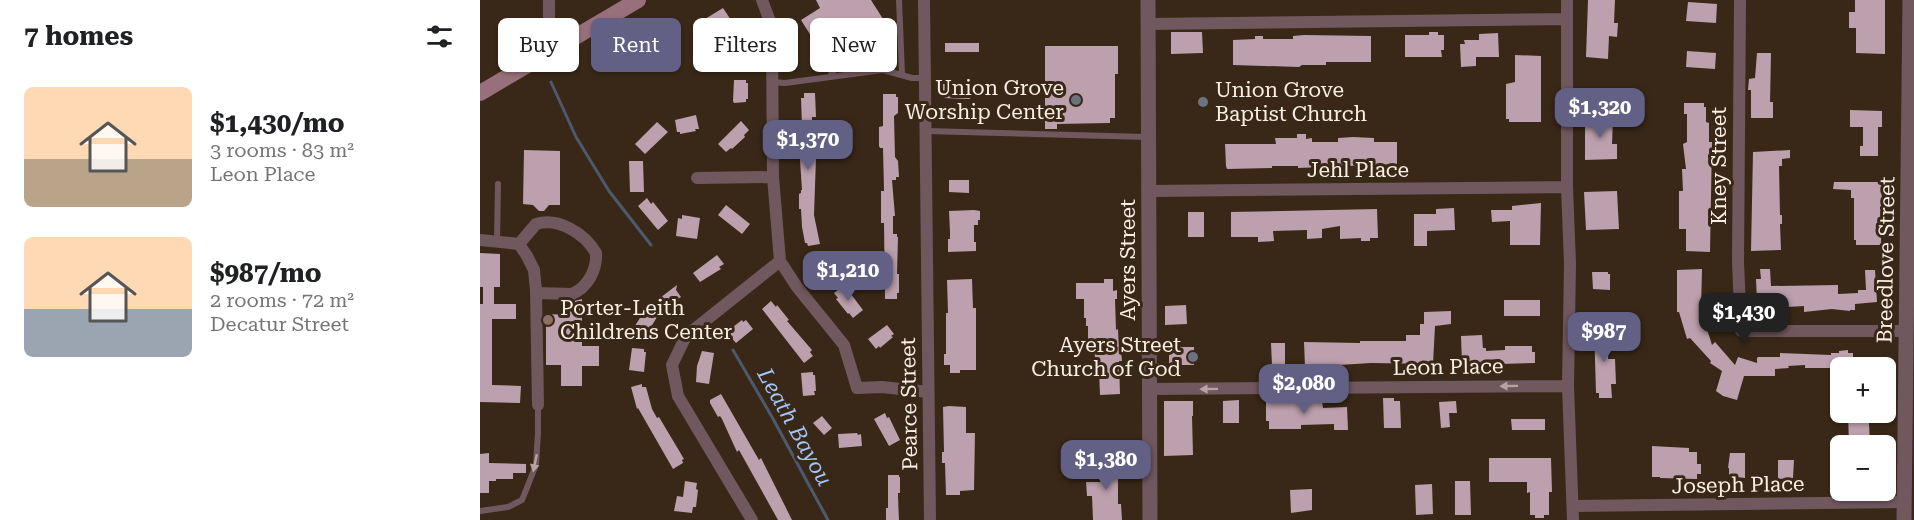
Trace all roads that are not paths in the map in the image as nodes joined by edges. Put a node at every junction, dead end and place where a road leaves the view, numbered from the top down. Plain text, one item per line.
1 (549, 0) edge
2 (638, 0) edge
3 (762, 0) edge
4 (899, 0) edge
5 (924, 0) edge
6 (1148, 0) edge
7 (1567, 0) edge
8 (1740, 0) edge
9 (1910, 0) edge
10 (549, 18) edge
11 (1567, 20) junction
12 (1148, 24) junction
13 (900, 29) junction
14 (579, 34) edge
15 (515, 72) edge
16 (902, 74) junction
17 (831, 76) junction
18 (925, 78) junction
19 (773, 82) junction
20 (480, 93) edge
21 (925, 131) junction
22 (1147, 137) junction
23 (773, 177) junction
24 (697, 178) dead end
25 (498, 184) dead end
26 (1567, 188) junction
27 (1149, 191) junction
28 (480, 240) edge
29 (497, 242) junction
30 (519, 244) junction
31 (780, 261) junction
32 (536, 293) junction
33 (1906, 331) junction
34 (1568, 386) junction
35 (1149, 389) junction
36 (928, 392) junction
37 (538, 405) joint
38 (1904, 502) junction
39 (1573, 506) junction
40 (480, 511) edge
41 (749, 519) edge
42 (930, 520) edge
43 (1150, 520) edge
44 (1573, 520) edge
45 (1904, 520) edge

1 - 10 street
2 - 14 main road
3 - 19 street
4 - 13 lane
5 - 18 street, Pearce Street
6 - 12 street, Ayers Street
7 - 11 street
8 - 33 street, Kney Street
9 - 33 street, Breedlove Street
11 - 12 street
11 - 26 street
12 - 22 street, Ayers Street
13 - 16 lane
13 - 17 lane
15 - 20 main road
16 - 17 lane
16 - 18 lane
17 - 19 lane
18 - 21 street, Pearce Street
19 - 23 street
21 - 22 lane
21 - 36 street, Pearce Street
22 - 27 street, Ayers Street
23 - 24 street
23 - 31 street
25 - 29 lane
26 - 27 street, Jehl Place
26 - 34 street
27 - 35 street, Ayers Street
28 - 29 street
29 - 30 street
30 - 32 street
30 - 32 street
31 - 36 street
31 - 41 street
32 - 37 street
33 - 38 street, Breedlove Street
34 -> 35 street, Leon Place
34 - 39 street
35 - 43 street, Ayers Street
36 - 42 street, Pearce Street
37 -> 40 lane
38 - 39 street, Joseph Place
38 - 45 street, Breedlove Street
39 - 44 street

